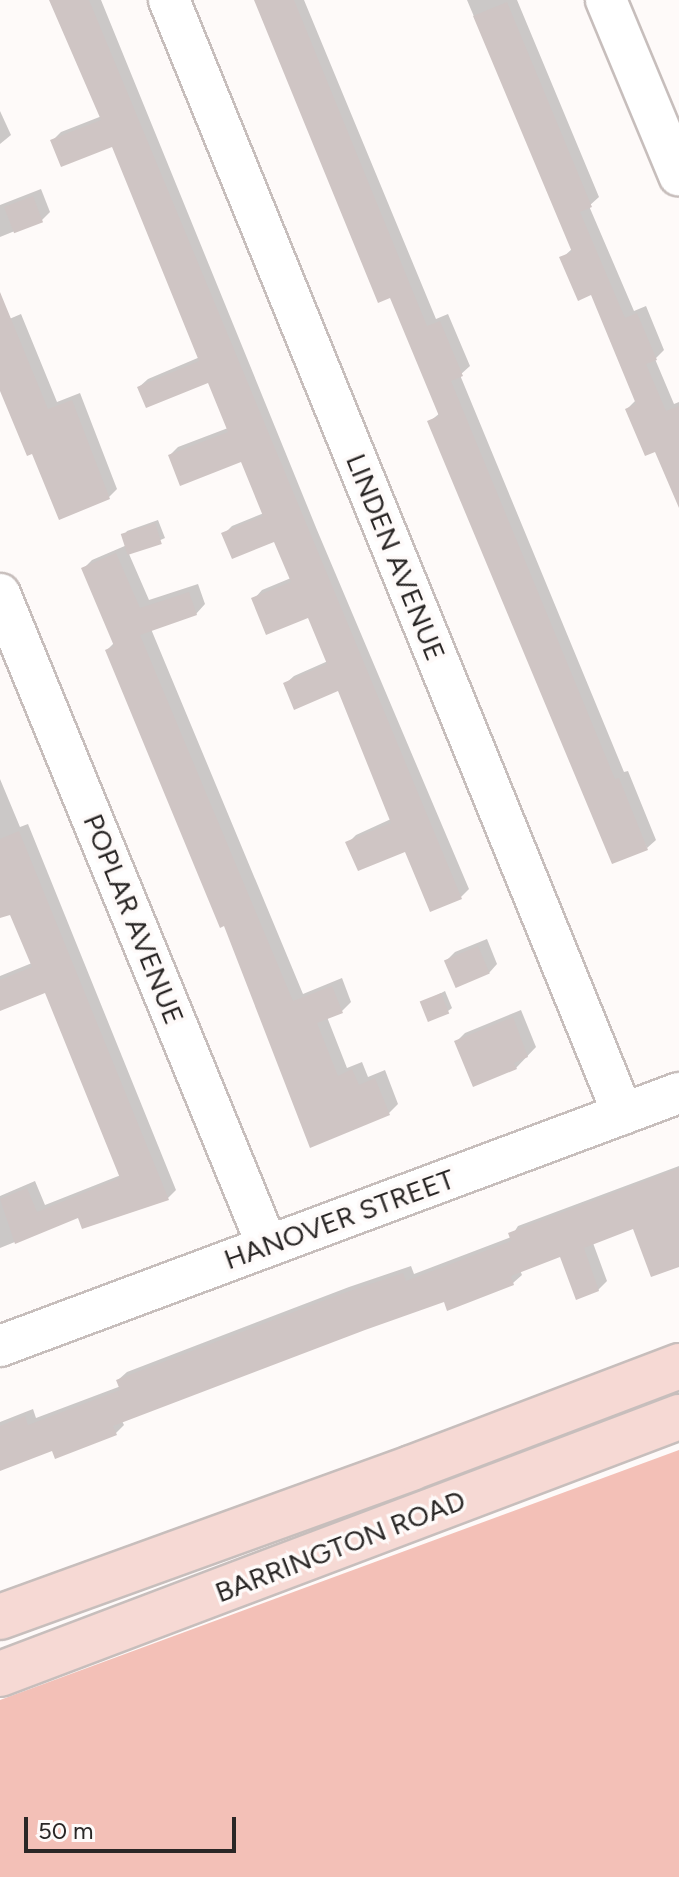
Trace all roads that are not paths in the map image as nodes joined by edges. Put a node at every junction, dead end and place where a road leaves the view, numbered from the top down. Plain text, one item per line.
1 (169, 0) edge
2 (606, 0) edge
3 (679, 175) edge
4 (0, 594) edge
5 (679, 1093) edge
6 (623, 1114) junction
7 (267, 1245) junction
8 (0, 1346) edge
9 (679, 1366) edge
10 (679, 1417) edge
11 (0, 1617) edge
12 (0, 1674) edge

1 - 6 street, LINDEN AVENUE
2 - 3 street
4 - 7 street, POPLAR AVENUE
5 - 6 street, HANOVER STREET
6 - 7 street, HANOVER STREET
7 - 8 street, HANOVER STREET
9 - 11 main road, BARRINGTON ROAD
10 - 12 main road, BARRINGTON ROAD

